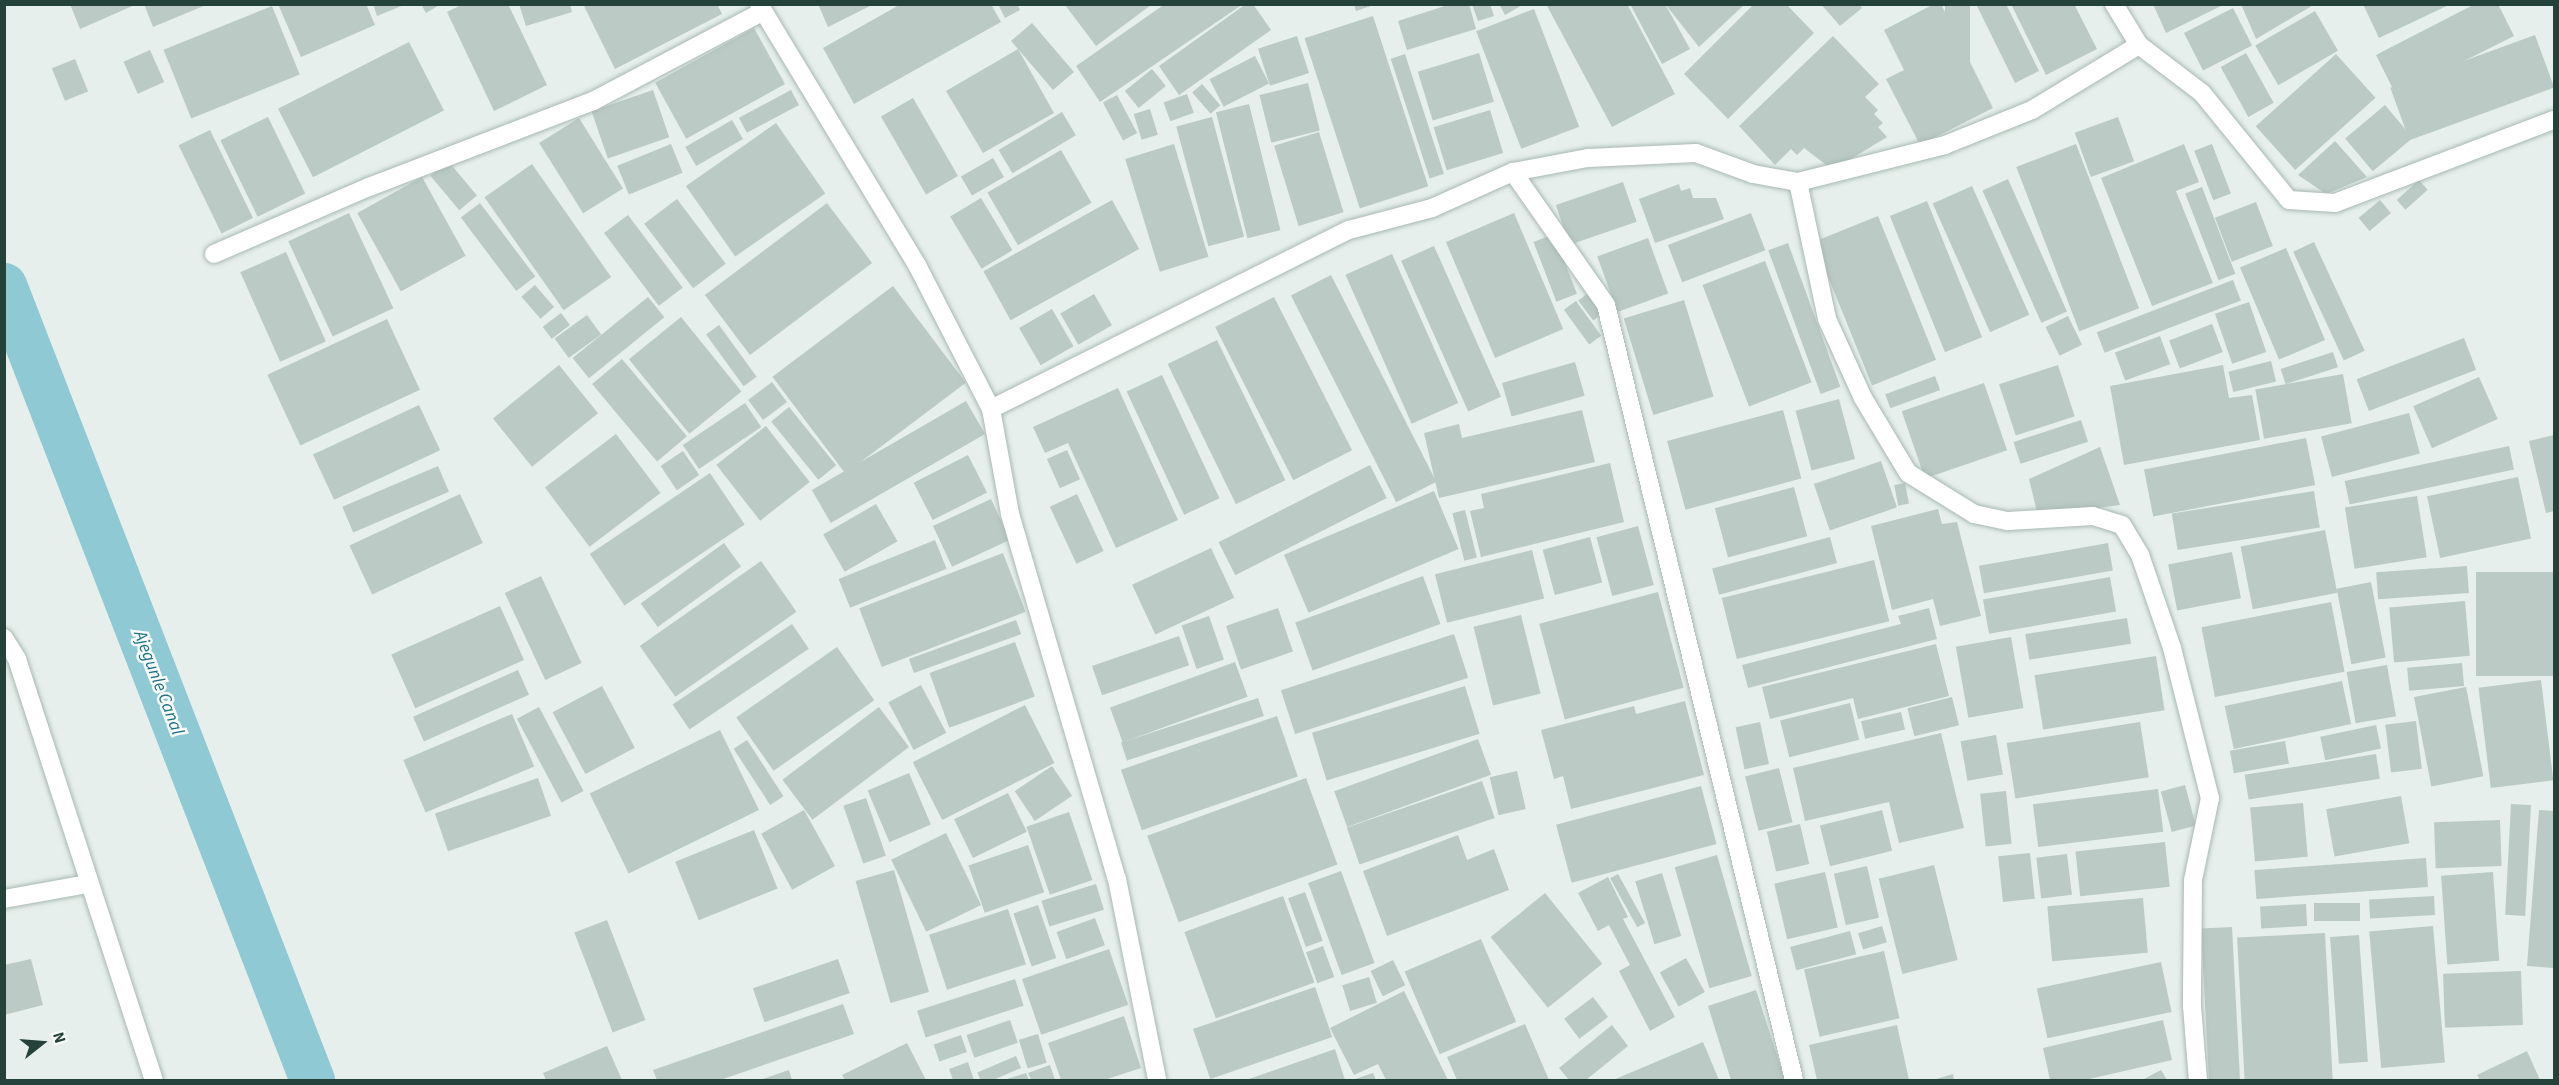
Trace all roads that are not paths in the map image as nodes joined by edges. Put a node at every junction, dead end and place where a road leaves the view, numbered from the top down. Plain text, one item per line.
1 (2114, 4) edge
2 (760, 8) edge
3 (2139, 45) junction
4 (2554, 120) edge
5 (1513, 172) junction
6 (1798, 182) junction
7 (214, 255) dead end
8 (991, 409) junction
9 (4, 638) edge
10 (87, 884) junction
11 (4, 899) edge
12 (154, 1080) edge
13 (1157, 1080) edge
14 (1794, 1080) edge
15 (2198, 1080) edge

1 - 3 street
2 - 7 street
2 - 8 street
3 - 4 street
3 - 6 street
5 - 6 street
5 - 8 street
5 - 14 street
6 - 15 street
8 - 13 street
9 - 10 street
10 - 11 street
10 - 12 street

